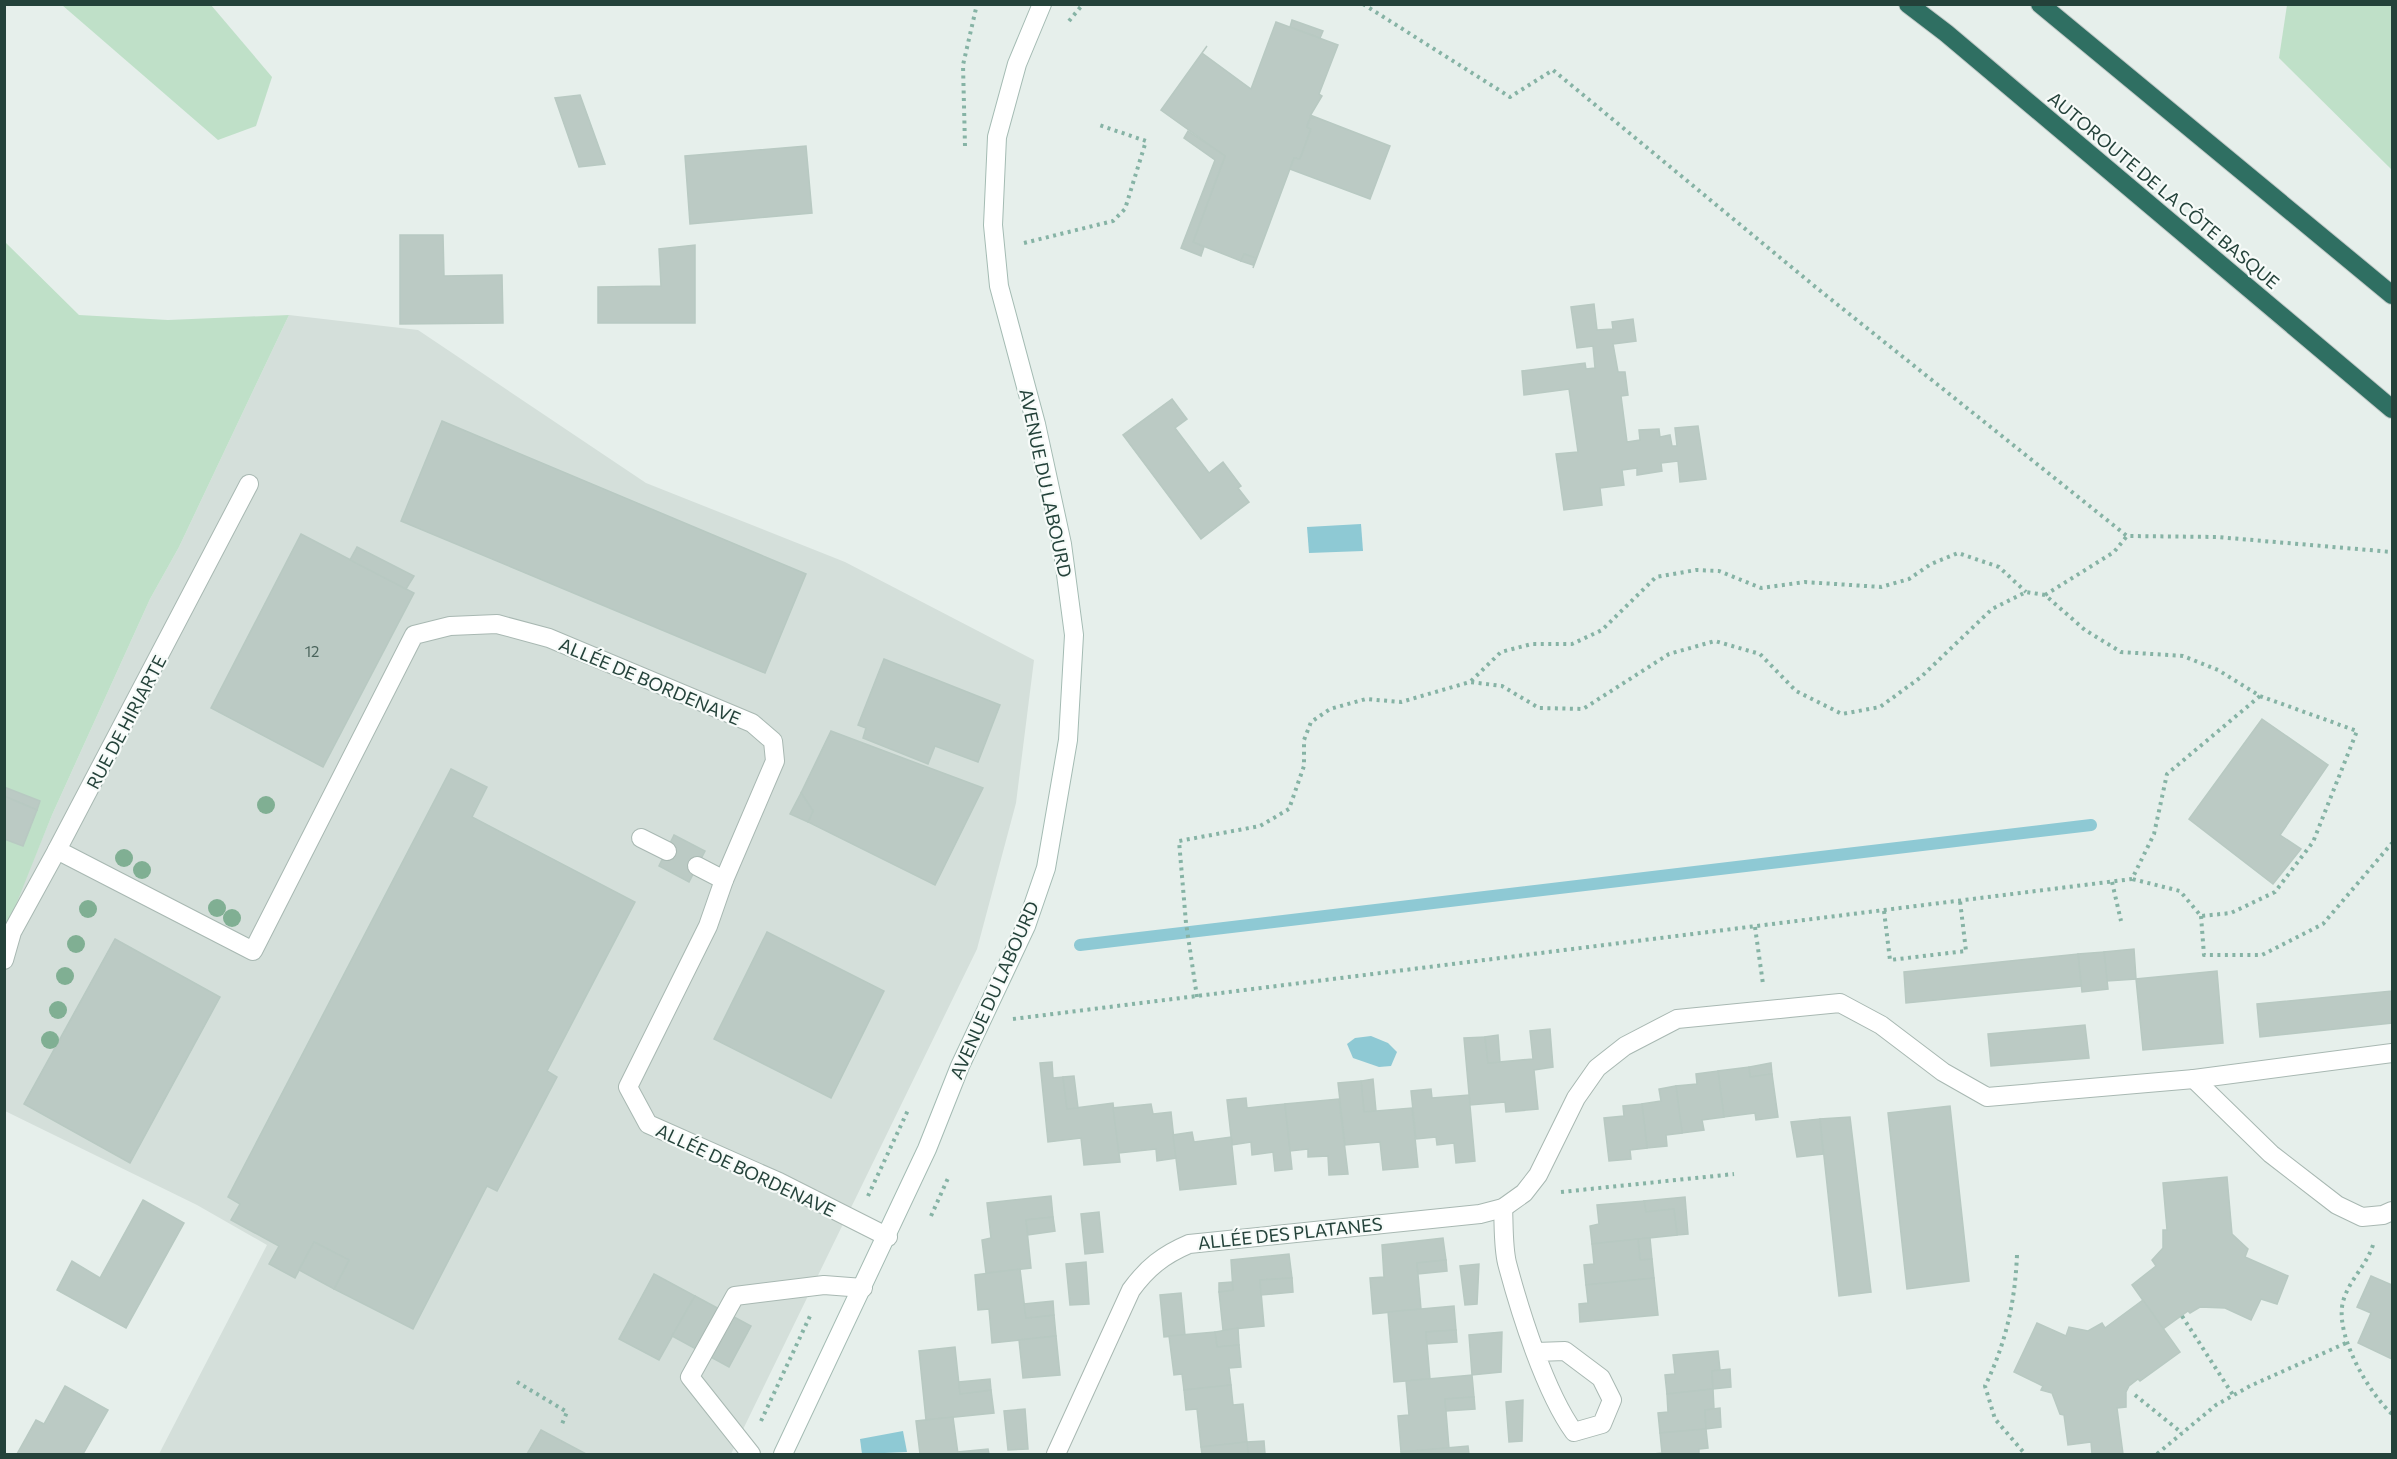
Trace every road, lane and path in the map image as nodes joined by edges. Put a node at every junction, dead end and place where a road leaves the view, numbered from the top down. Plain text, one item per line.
1 (977, 4) edge
2 (1042, 4) edge
3 (1083, 4) edge
4 (1363, 4) edge
5 (1908, 4) edge
6 (2040, 4) edge
7 (1066, 26) dead end
8 (1099, 125) dead end
9 (965, 148) dead end
10 (1018, 235) dead end
11 (2392, 295) edge
12 (2392, 409) edge
13 (249, 484) dead end
14 (2127, 536) junction
15 (2392, 552) edge
16 (2026, 591) junction
17 (2045, 595) junction
18 (1470, 681) junction
19 (2260, 696) junction
20 (641, 838) dead end
21 (2392, 843) edge
22 (57, 850) junction
23 (667, 851) dead end
24 (697, 866) dead end
25 (724, 879) junction
26 (2132, 879) junction
27 (2112, 882) junction
28 (1960, 901) junction
29 (1884, 911) junction
30 (2201, 916) junction
31 (2121, 921) dead end
32 (1755, 927) junction
33 (4, 960) edge
34 (1197, 997) junction
35 (1011, 1010) dead end
36 (1767, 1011) junction
37 (2392, 1053) edge
38 (2194, 1079) junction
39 (910, 1106) dead end
40 (951, 1171) dead end
41 (1734, 1174) dead end
42 (1534, 1179) junction
43 (1503, 1208) junction
44 (2388, 1213) edge
45 (929, 1220) dead end
46 (856, 1222) junction
47 (888, 1237) junction
48 (2017, 1255) dead end
49 (824, 1285) junction
50 (863, 1288) junction
51 (2182, 1316) dead end
52 (2346, 1343) junction
53 (1536, 1352) junction
54 (517, 1382) dead end
55 (2135, 1395) dead end
56 (2233, 1395) junction
57 (2392, 1414) edge
58 (562, 1424) dead end
59 (2182, 1433) junction
60 (749, 1453) edge
61 (783, 1455) edge
62 (1056, 1455) edge
63 (2025, 1455) edge
64 (2157, 1455) edge

1 - 9 path
2 - 47 street, AVENUE DU LABOURD
3 - 7 path
4 - 14 path
5 - 12 highway, AUTOROUTE DE LA CÔTE BASQUE
6 - 11 highway
8 - 10 path
13 - 22 street, RUE DE HIRIARTE
14 - 15 path
14 - 17 path
16 - 17 path
16 - 18 path
16 - 18 path
17 - 19 path
18 - 34 path
19 - 26 path
19 - 30 path
20 - 23 street
21 - 30 path
22 - 25 street, ALLÉE DE BORDENAVE
22 - 33 street, RUE DE HIRIARTE
24 - 25 street
25 - 46 street, ALLÉE DE BORDENAVE
26 - 27 path
26 - 30 path
27 - 28 path
27 - 31 path
28 - 29 path
28 - 29 path
29 - 32 path
32 - 34 path
32 - 36 path
34 - 35 path
36 - 38 street, ALLÉE DES PLATANES
36 - 42 street, ALLÉE DES PLATANES
37 - 38 street, ALLÉE DES PLATANES
38 - 44 street
39 - 46 path
40 - 45 path
41 - 42 path
42 - 43 street, ALLÉE DES PLATANES
43 - 53 street
43 - 62 street, ALLÉE DES PLATANES
44 - 52 path
46 - 47 street, ALLÉE DE BORDENAVE
47 - 50 street, AVENUE DU LABOURD
48 - 63 path
49 - 50 street
49 - 60 path
49 - 60 street
50 - 61 street, AVENUE DU LABOURD
51 - 56 path
52 - 56 path
52 - 57 path
53 - 53 street
54 - 58 path
55 - 59 path
56 - 59 path
59 - 64 path

